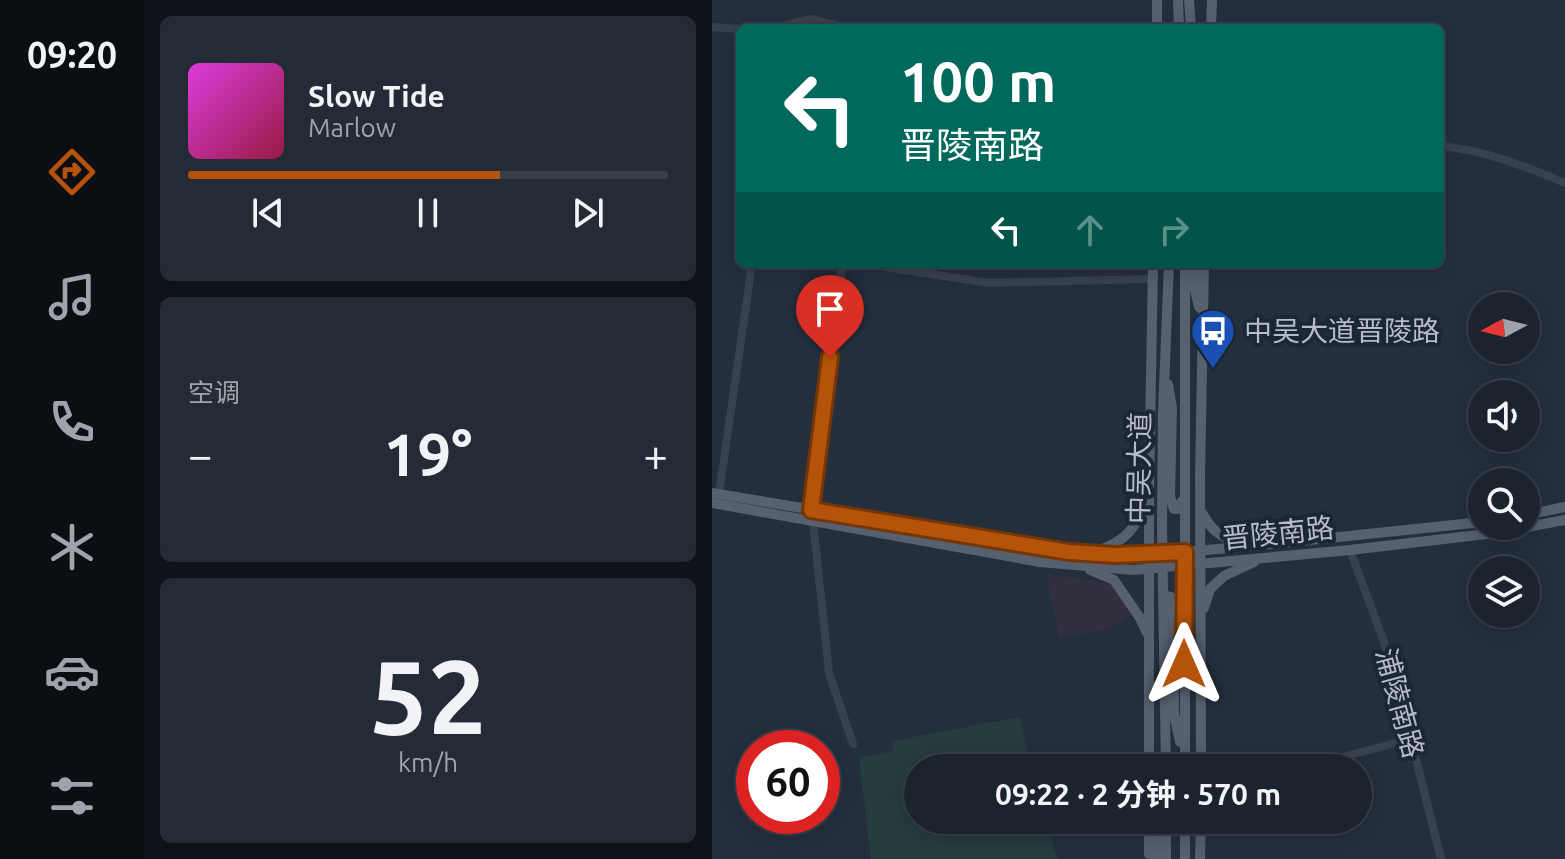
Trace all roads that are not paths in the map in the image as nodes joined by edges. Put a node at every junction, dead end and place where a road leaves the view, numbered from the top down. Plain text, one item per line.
1 (1157, 0) edge
2 (1176, 0) edge
3 (1212, 0) edge
4 (1193, 2) edge
5 (791, 24) edge
6 (831, 24) edge
7 (1157, 24) edge
8 (1176, 24) edge
9 (1192, 24) edge
10 (1211, 24) edge
11 (712, 27) edge
12 (736, 29) edge
13 (1444, 147) edge
14 (1565, 183) edge
15 (751, 268) edge
16 (842, 268) edge
17 (892, 268) edge
18 (1153, 268) edge
19 (1169, 268) edge
20 (1185, 268) edge
21 (1194, 268) edge
22 (1204, 268) edge
23 (1153, 279) junction
24 (1203, 325) junction
25 (1152, 361) junction
26 (1165, 363) junction
27 (1163, 412) junction
28 (1200, 451) junction
29 (1149, 490) junction
30 (1185, 494) junction
31 (714, 497) edge
32 (1565, 507) edge
33 (1200, 510) junction
34 (1540, 512) edge
35 (812, 515) junction
36 (1185, 519) junction
37 (1565, 520) edge
38 (1468, 523) edge
39 (1263, 545) junction
40 (1201, 550) junction
41 (1350, 550) junction
42 (1185, 552) junction
43 (1089, 553) junction
44 (1162, 554) junction
45 (1149, 555) junction
46 (1261, 559) junction
47 (1201, 565) junction
48 (1085, 567) junction
49 (1184, 567) junction
50 (1163, 569) junction
51 (1149, 570) junction
52 (1164, 603) junction
53 (1201, 617) junction
54 (1149, 638) junction
55 (1184, 664) junction
56 (1165, 712) junction
57 (1411, 739) junction
58 (853, 744) dead end
59 (1149, 754) edge
60 (1166, 754) edge
61 (1182, 754) edge
62 (1185, 754) edge
63 (1199, 754) edge
64 (1201, 754) edge
65 (1353, 754) edge
66 (1149, 834) edge
67 (1157, 834) edge
68 (1166, 834) edge
69 (1186, 834) edge
70 (1197, 834) edge
71 (1201, 834) edge
72 (1149, 859) edge
73 (1156, 859) edge
74 (1166, 859) edge
75 (1188, 859) edge
76 (1200, 859) edge
77 (1441, 859) edge

1 - 7 main road
2 - 8 main road
3 - 10 main road
4 - 9 main road
5 - 6 street
11 - 12 street
13 - 14 street
15 - 31 street
16 - 35 street
17 - 23 street
18 - 23 main road
19 - 26 main road, 中吴大道
20 - 30 main road, 中吴大道
21 - 24 main road
22 - 24 main road
23 - 25 main road
24 - 28 main road
25 - 27 main road
25 - 29 main road
26 - 27 main road, 中吴大道
26 - 30 main road
27 - 44 main road, 中吴大道
28 - 33 main road
28 - 36 main road
29 - 43 main road
29 - 45 main road
30 - 36 main road, 中吴大道
31 - 35 main road, 晋陵南路
32 - 34 main road
33 - 39 main road
33 - 40 main road
35 - 43 main road, 晋陵南路
35 - 48 main road, 晋陵南路
35 - 58 street
36 - 42 main road, 中吴大道
37 - 41 main road, 晋陵南路
38 - 39 main road, 晋陵南路
39 - 40 main road, 晋陵南路
40 - 42 main road, 晋陵南路
40 - 47 main road
41 - 46 main road, 晋陵南路
41 - 57 street, 浦陵南路
42 - 44 main road, 晋陵南路
42 - 49 main road, 中吴大道
43 - 45 main road, 晋陵南路
44 - 45 main road, 晋陵南路
44 - 50 main road, 中吴大道
45 - 51 main road
46 - 47 main road, 晋陵南路
46 - 53 main road
47 - 49 main road, 晋陵南路
47 - 53 main road
48 - 51 main road, 晋陵南路
48 - 54 main road
49 - 50 main road, 晋陵南路
49 - 55 main road, 中吴大道
50 - 51 main road, 晋陵南路
50 - 52 main road, 中吴大道
51 - 54 main road
52 - 56 main road, 中吴大道
52 - 61 main road
53 - 64 main road
54 - 56 main road
54 - 59 main road
55 - 62 main road, 中吴大道
55 - 63 main road
56 - 60 main road, 中吴大道
57 - 65 street
57 - 77 street, 浦陵南路
66 - 72 main road
67 - 73 main road
68 - 74 main road
69 - 75 main road
70 - 75 main road
71 - 76 main road

